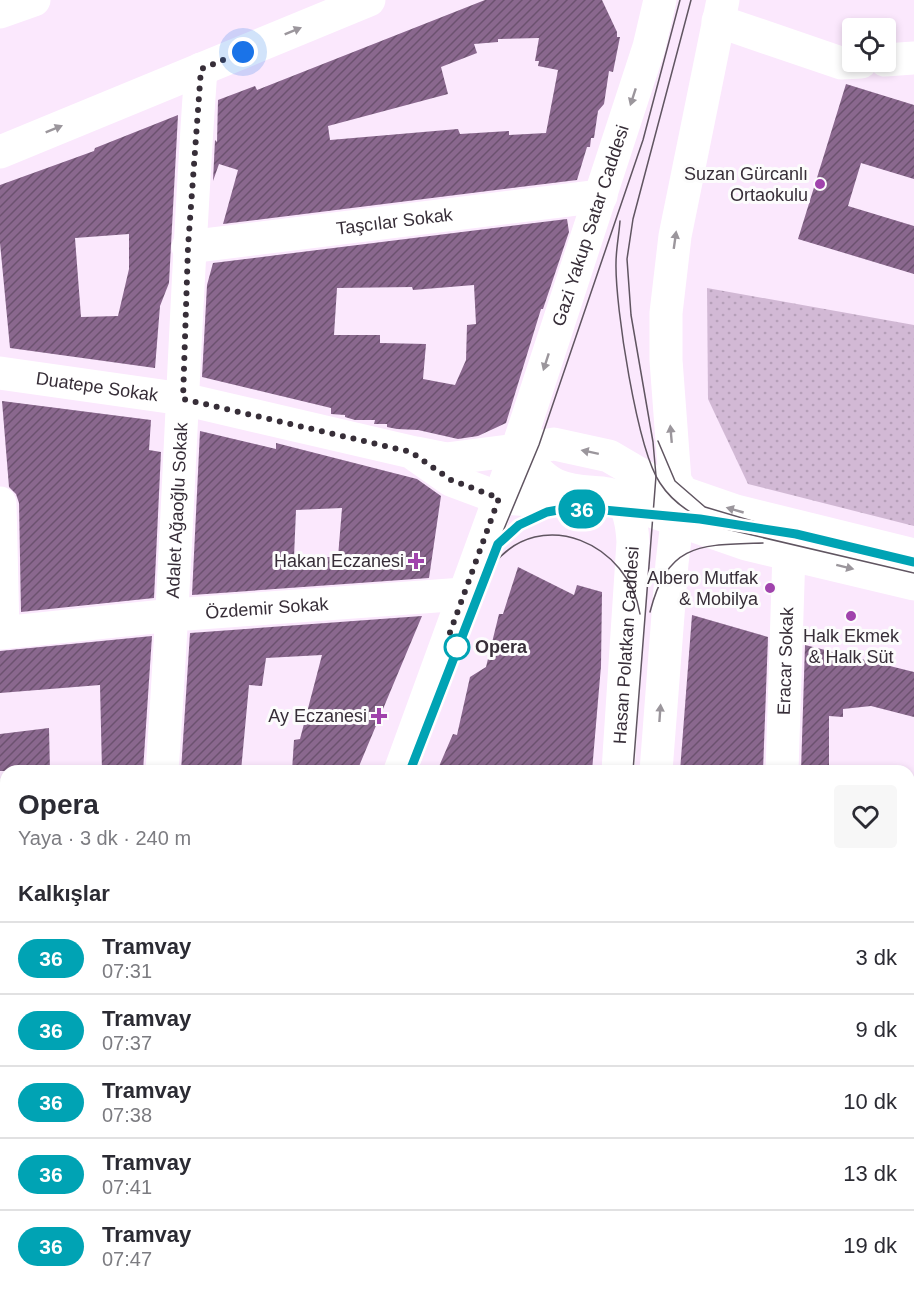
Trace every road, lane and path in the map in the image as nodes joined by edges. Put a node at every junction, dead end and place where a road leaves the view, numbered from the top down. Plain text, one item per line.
1 (34, 0) edge
2 (369, 0) edge
3 (647, 0) edge
4 (660, 0) edge
5 (721, 10) edge
6 (0, 12) edge
7 (649, 47) junction
8 (914, 58) edge
9 (896, 59) edge
10 (842, 63) edge
11 (201, 69) junction
12 (0, 152) edge
13 (601, 196) junction
14 (188, 247) junction
15 (0, 373) edge
16 (183, 399) junction
17 (517, 450) junction
18 (411, 452) junction
19 (582, 491) junction
20 (499, 498) junction
21 (0, 503) edge
22 (680, 506) junction
23 (625, 510) junction
24 (1, 544) edge
25 (789, 552) junction
26 (914, 555) edge
27 (914, 584) edge
28 (464, 594) junction
29 (173, 615) junction
30 (2, 633) edge
31 (162, 765) edge
32 (402, 765) edge
33 (618, 765) edge
34 (656, 765) edge
35 (782, 765) edge

1 - 6 main road
11 -> 2 main road
3 - 7 main road
4 - 7 main road, Gazi Yakup Satar Caddesi
5 - 10 main road
22 -> 5 main road
7 -> 13 main road, Gazi Yakup Satar Caddesi
8 - 9 main road
12 -> 11 main road
11 - 14 main road, Adalet Ağaoğlu Sokak
13 - 14 main road, Taşcılar Sokak
13 -> 17 main road, Gazi Yakup Satar Caddesi
14 - 16 main road, Adalet Ağaoğlu Sokak
15 - 16 main road, Duatepe Sokak
16 - 18 main road, Duatepe Sokak
16 - 29 main road, Adalet Ağaoğlu Sokak
17 - 18 main road
17 - 19 main road
17 - 20 main road, Gazi Yakup Satar Caddesi
22 -> 17 main road
18 - 20 main road, Duatepe Sokak
19 - 20 main road, Duatepe Sokak
19 - 23 main road
20 - 28 main road
21 - 24 main road
22 - 23 main road
22 - 25 main road
26 -> 22 main road
34 -> 22 main road
23 - 33 main road, Hasan Polatkan Caddesi
24 - 30 main road
25 -> 27 main road
25 - 35 main road, Eracar Sokak
28 - 29 main road, Özdemir Sokak
28 - 32 main road
29 - 30 main road, Özdemir Sokak
29 - 31 main road, Adalet Ağaoğlu Sokak

